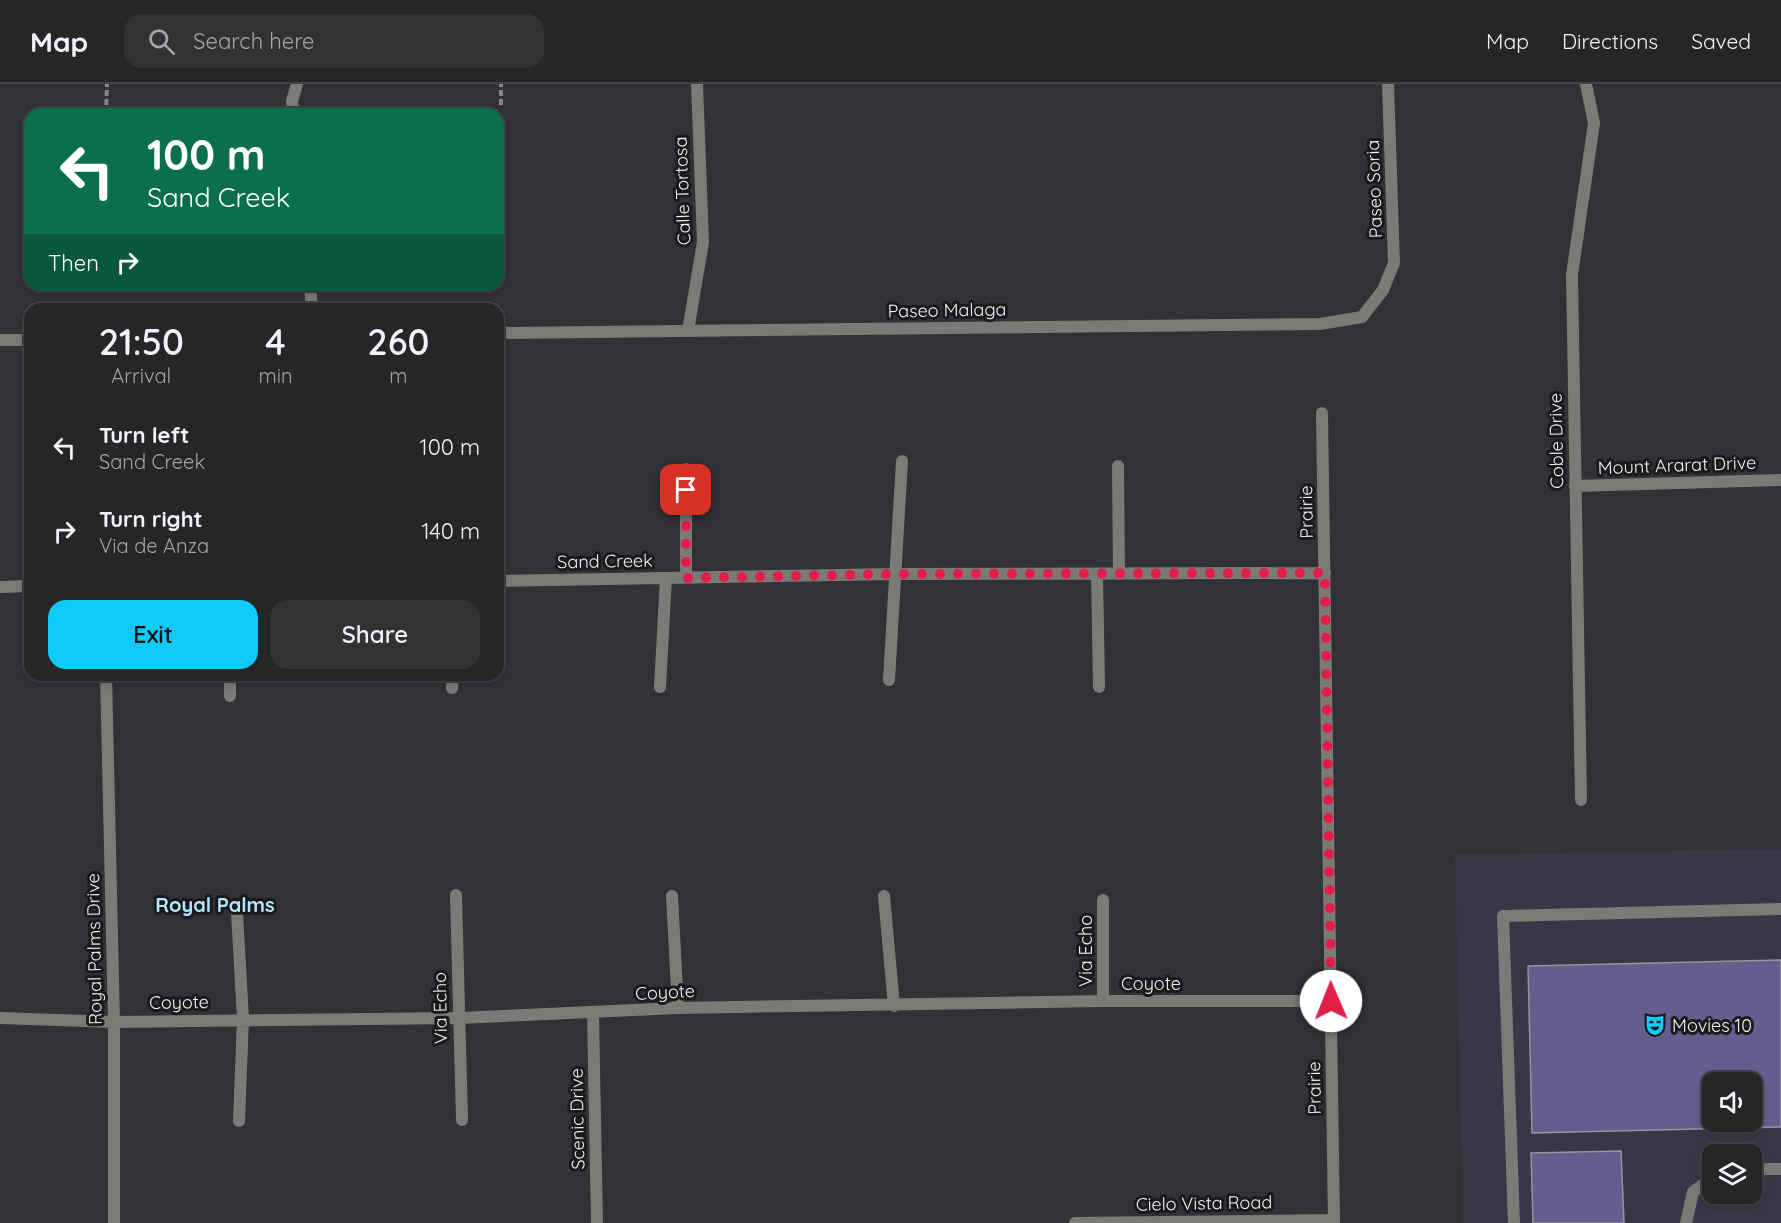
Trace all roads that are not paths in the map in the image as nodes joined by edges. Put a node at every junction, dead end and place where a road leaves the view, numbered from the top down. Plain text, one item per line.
1 (297, 84) edge
2 (698, 84) edge
3 (1388, 84) edge
4 (1586, 84) edge
5 (293, 108) edge
6 (1383, 290) joint
7 (688, 331) junction
8 (504, 333) edge
9 (0, 340) edge
10 (24, 340) edge
11 (1322, 413) dead end
12 (903, 461) dead end
13 (1118, 466) dead end
14 (686, 469) dead end
15 (1781, 480) edge
16 (1575, 486) junction
17 (1325, 573) junction
18 (897, 574) junction
19 (1097, 574) junction
20 (1119, 574) junction
21 (666, 578) junction
22 (686, 578) junction
23 (504, 581) edge
24 (24, 586) edge
25 (0, 587) edge
26 (889, 680) dead end
27 (106, 681) edge
28 (230, 681) edge
29 (660, 687) dead end
30 (1099, 687) dead end
31 (230, 696) dead end
32 (1581, 800) dead end
33 (456, 895) dead end
34 (672, 896) dead end
35 (885, 896) dead end
36 (1103, 900) dead end
37 (1781, 909) edge
38 (237, 913) dead end
39 (1103, 1001) junction
40 (1331, 1001) junction
41 (894, 1006) junction
42 (678, 1008) junction
43 (593, 1014) junction
44 (0, 1018) edge
45 (458, 1018) junction
46 (243, 1019) junction
47 (114, 1022) junction
48 (462, 1120) dead end
49 (239, 1121) dead end
50 (1762, 1169) edge
51 (1781, 1169) edge
52 (1702, 1186) edge
53 (1334, 1221) edge
54 (114, 1223) edge
55 (597, 1223) edge
56 (1075, 1223) edge
57 (1514, 1223) edge
58 (1686, 1223) edge

1 - 5 street
2 - 7 street, Calle Tortosa
3 - 6 street, Paseo Soria
4 - 16 street, Coble Drive
6 - 7 street, Paseo Malaga
7 - 8 street, Paseo Malaga
9 - 10 street
11 - 17 street, Prairie
12 - 18 street
13 - 20 street
14 - 22 street
15 - 16 street, Mount Ararat Drive
16 - 32 street, Coble Drive
17 - 20 street, Sand Creek
17 - 40 street, Prairie
18 - 19 street, Sand Creek
18 - 22 street, Sand Creek
18 - 26 street
19 - 20 street, Sand Creek
19 - 30 street
21 - 22 street, Sand Creek
21 - 23 street, Sand Creek
21 - 29 street
24 - 25 street
27 - 47 street, Royal Palms Drive
28 - 31 street
33 - 45 street, Via Echo
34 - 42 street
35 - 41 street
36 - 39 street, Via Echo
37 - 57 street
38 - 46 street
39 - 40 street, Coyote
39 - 41 street, Coyote
40 - 53 street, Prairie
41 - 42 street, Coyote
42 - 43 street, Coyote
43 - 45 street, Coyote
43 - 55 street, Scenic Drive
44 - 47 street, Coyote
45 - 46 street, Coyote
45 - 48 street, Via Echo
46 - 47 street, Coyote
46 - 49 street
47 - 54 street, Royal Palms Drive
50 - 51 street
52 - 58 street
53 - 56 street, Cielo Vista Road

